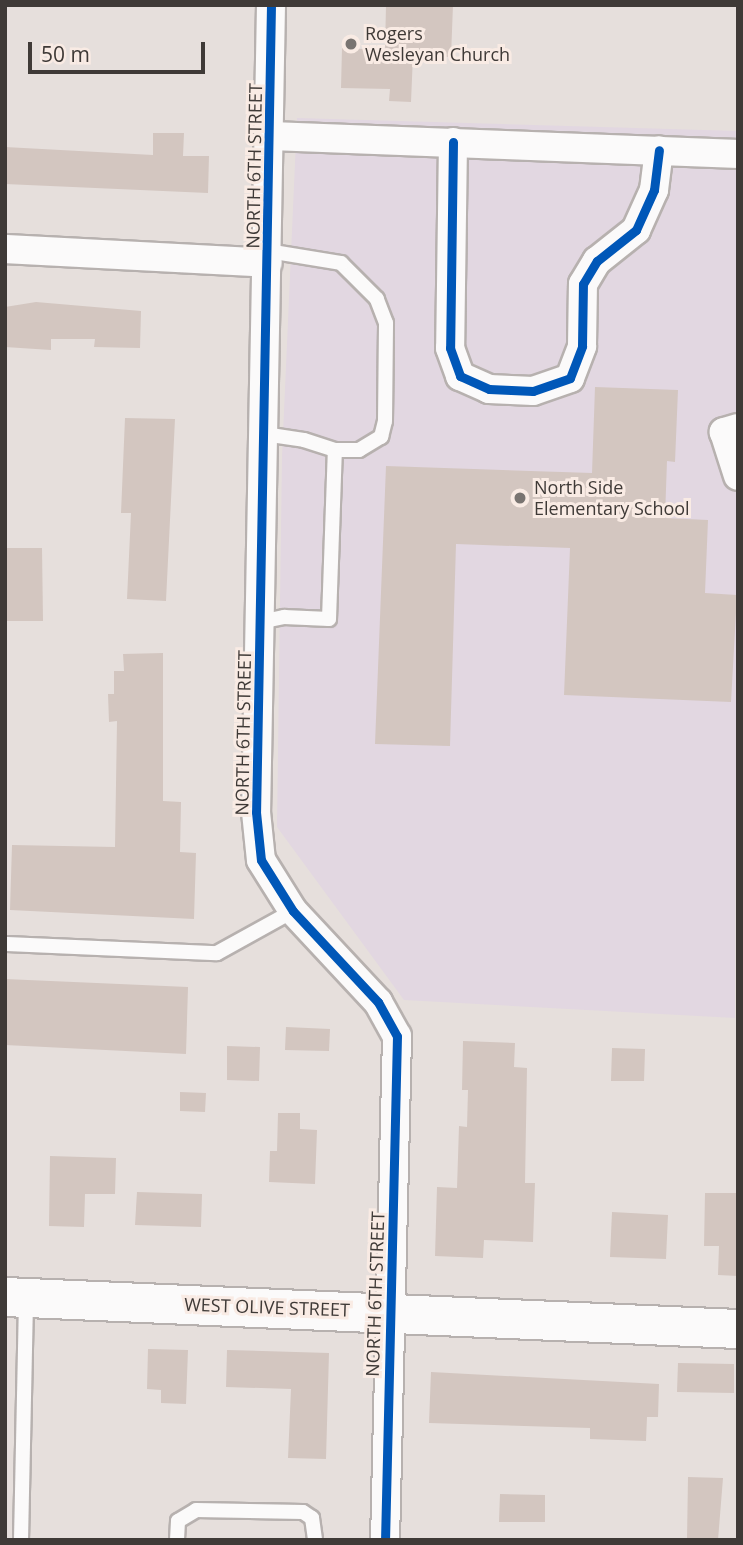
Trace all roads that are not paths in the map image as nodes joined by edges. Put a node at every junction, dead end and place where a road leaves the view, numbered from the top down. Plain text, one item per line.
1 (271, 5) edge
2 (272, 136) junction
3 (453, 142) junction
4 (659, 150) junction
5 (738, 154) edge
6 (5, 249) edge
7 (268, 257) junction
8 (738, 428) edge
9 (264, 434) junction
10 (335, 450) junction
11 (738, 476) edge
12 (260, 622) junction
13 (293, 911) junction
14 (7, 944) edge
15 (15, 1298) edge
16 (389, 1311) junction
17 (738, 1329) edge
18 (20, 1540) edge
19 (177, 1540) edge
20 (316, 1540) edge
21 (385, 1540) edge

1 - 2 street, NORTH 6TH STREET
2 - 3 street
2 - 7 street, NORTH 6TH STREET
3 - 4 street
3 - 4 street
4 - 5 street
6 - 7 street
7 - 9 street, NORTH 6TH STREET
7 - 10 lane
8 - 11 street
9 - 10 lane
9 - 12 street, NORTH 6TH STREET
10 - 12 lane
12 - 13 street, NORTH 6TH STREET
13 - 14 lane
13 - 16 street, NORTH 6TH STREET
15 - 16 main road, WEST OLIVE STREET
15 - 18 lane
16 - 17 main road, WEST OLIVE STREET
16 - 21 street, NORTH 6TH STREET
19 - 20 lane

